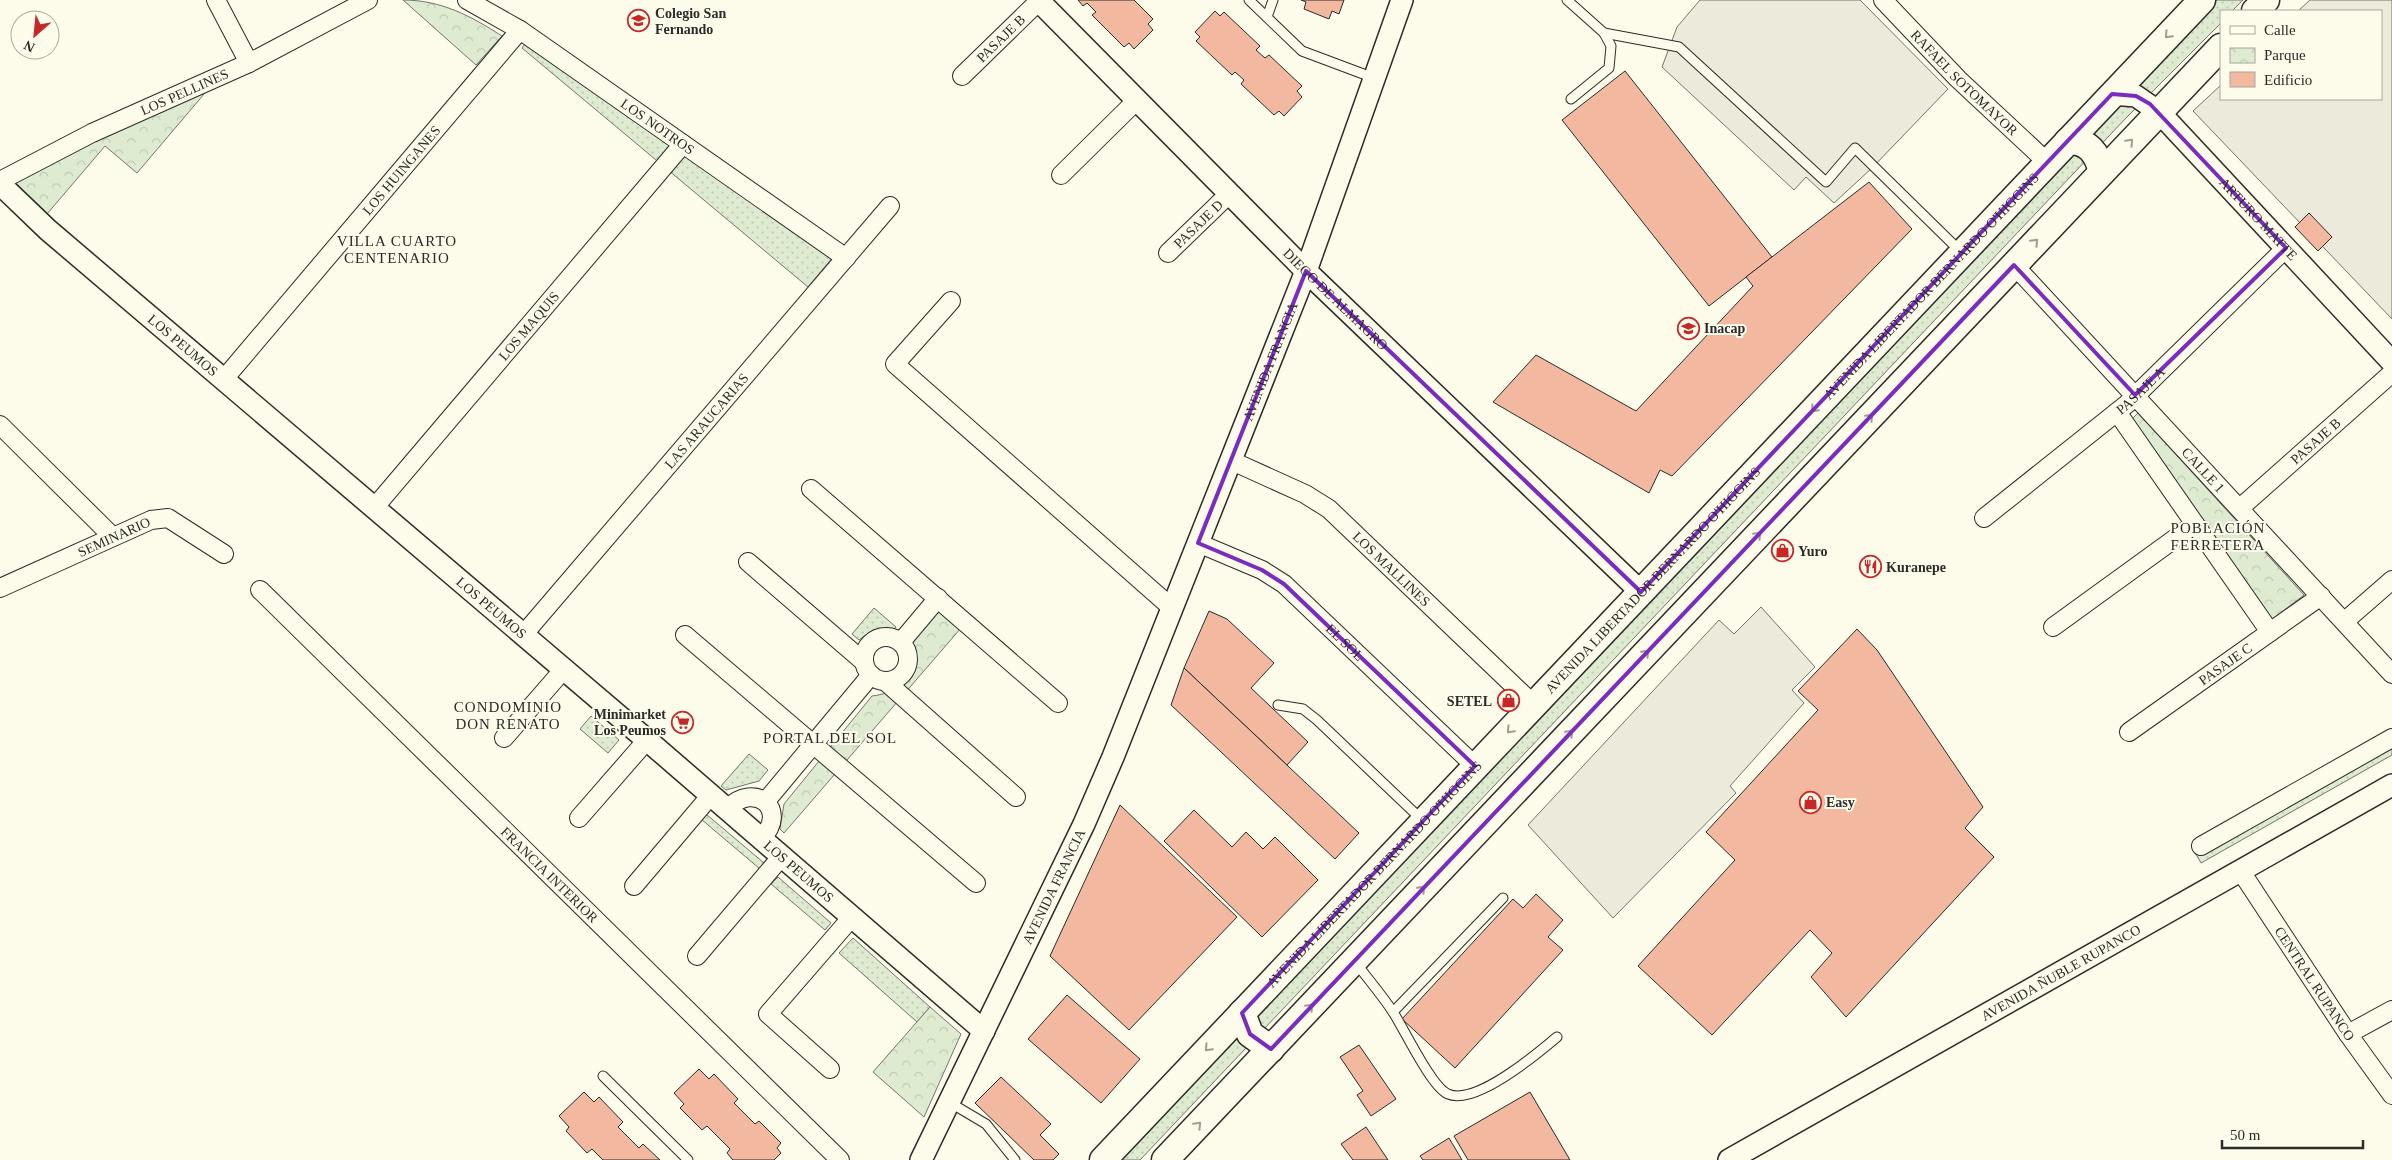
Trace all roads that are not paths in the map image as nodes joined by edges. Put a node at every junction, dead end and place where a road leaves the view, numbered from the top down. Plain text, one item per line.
1 (216, 0) edge
2 (368, 0) edge
3 (466, 0) edge
4 (1038, 0) edge
5 (1249, 0) edge
6 (1273, 0) edge
7 (1402, 0) edge
8 (1567, 0) edge
9 (1883, 0) edge
10 (2266, 0) edge
11 (2191, 4) edge
12 (2256, 10) edge
13 (1267, 17) junction
14 (520, 30) junction
15 (1604, 33) junction
16 (2220, 48) edge
17 (249, 63) junction
18 (962, 76) dead end
19 (1374, 78) junction
20 (2112, 94) junction
21 (1571, 99) dead end
22 (1137, 100) junction
23 (2159, 112) junction
24 (2068, 141) junction
25 (683, 144) junction
26 (2048, 162) junction
27 (2102, 172) junction
28 (1060, 175) dead end
29 (0, 183) edge
30 (1230, 194) junction
31 (890, 206) dead end
32 (2286, 248) junction
33 (1168, 253) dead end
34 (1962, 253) junction
35 (846, 258) junction
36 (2014, 265) junction
37 (1306, 271) junction
38 (951, 301) dead end
39 (2392, 362) edge
40 (2392, 373) edge
41 (224, 379) junction
42 (2136, 395) junction
43 (2117, 412) junction
44 (0, 425) edge
45 (1232, 461) junction
46 (811, 489) dead end
47 (374, 508) junction
48 (2240, 508) junction
49 (1984, 518) dead end
50 (2195, 524) junction
51 (113, 537) junction
52 (1198, 543) junction
53 (224, 554) dead end
54 (748, 562) dead end
55 (2392, 580) edge
56 (0, 588) edge
57 (260, 590) dead end
58 (1641, 592) junction
59 (2321, 596) junction
60 (938, 598) junction
61 (1172, 608) junction
62 (2345, 621) junction
63 (2053, 627) dead end
64 (2270, 632) junction
65 (523, 635) junction
66 (685, 635) dead end
67 (901, 642) junction
68 (564, 669) junction
69 (873, 673) junction
70 (2392, 674) edge
71 (1058, 703) dead end
72 (1278, 705) dead end
73 (1534, 705) junction
74 (2129, 732) dead end
75 (504, 738) dead end
76 (2392, 738) edge
77 (647, 740) junction
78 (814, 744) junction
79 (1475, 766) junction
80 (2392, 785) edge
81 (1016, 797) dead end
82 (766, 801) junction
83 (719, 802) junction
84 (579, 818) dead end
85 (1423, 821) junction
86 (761, 839) junction
87 (2201, 846) dead end
88 (782, 856) junction
89 (2240, 870) junction
90 (976, 883) dead end
91 (634, 886) dead end
92 (1503, 898) dead end
93 (852, 917) junction
94 (697, 956) dead end
95 (1354, 961) junction
96 (2392, 1010) edge
97 (1393, 1012) junction
98 (1242, 1013) junction
99 (984, 1031) junction
100 (2348, 1034) junction
101 (1557, 1037) dead end
102 (1270, 1049) junction
103 (830, 1069) dead end
104 (603, 1076) dead end
105 (2392, 1095) edge
106 (949, 1102) junction
107 (688, 1160) edge
108 (840, 1160) edge
109 (921, 1160) edge
110 (1015, 1160) edge
111 (1103, 1160) edge
112 (1165, 1160) edge
113 (1729, 1160) edge

1 - 17 street
2 - 17 street, LOS PELLINES
3 - 14 street, LOS NOTROS
4 - 18 street, PASAJE B
4 - 22 street, DIEGO DE ALMAGRO
5 - 13 lane
6 - 13 lane
7 - 19 street, AVENIDA FRANCIA
8 - 15 lane
9 - 26 street, RAFAEL SOTOMAYOR
10 - 12 main road
11 -> 20 main road, AVENIDA LIBERTADOR BERNARDO O'HIGGINS
13 - 19 lane
14 - 25 street, LOS NOTROS
14 - 41 street, LOS HUINGANES
15 - 21 lane
15 - 34 lane
16 - 23 main road
17 - 29 street, LOS PELLINES
19 - 37 street, AVENIDA FRANCIA
20 - 23 street, ARTURO MATTE
20 - 24 main road, AVENIDA LIBERTADOR BERNARDO O'HIGGINS
22 - 28 street
22 - 30 street, DIEGO DE ALMAGRO
27 -> 23 main road
23 - 32 street, ARTURO MATTE
24 - 26 main road, AVENIDA LIBERTADOR BERNARDO O'HIGGINS
24 - 27 main road
25 - 35 street, LOS NOTROS
25 - 47 street, LOS MAQUIS
26 - 34 main road, AVENIDA LIBERTADOR BERNARDO O'HIGGINS
36 -> 27 main road
29 - 41 street, LOS PEUMOS
30 - 33 street, PASAJE D
30 - 37 street, DIEGO DE ALMAGRO
31 - 35 street, LAS ARAUCARIAS
32 - 39 street, ARTURO MATTE
32 - 42 street, PASAJE A
34 -> 58 main road, AVENIDA LIBERTADOR BERNARDO O'HIGGINS
35 - 65 street, LAS ARAUCARIAS
36 - 42 street, CALLE 1
95 -> 36 main road
37 - 45 street, AVENIDA FRANCIA
37 - 58 street, DIEGO DE ALMAGRO
38 - 61 street
40 - 48 street, PASAJE B
41 - 47 street, LOS PEUMOS
42 - 43 street, PASAJE A
42 - 48 street, CALLE 1
43 - 49 street, PASAJE A
43 - 50 street
44 - 51 street
45 - 52 street, AVENIDA FRANCIA
45 - 73 street, LOS MALLINES
46 - 60 street
47 - 65 street, LOS PEUMOS
48 - 59 street, CALLE 1
50 - 63 street
50 - 64 street
51 - 53 street, SEMINARIO
51 - 56 street, SEMINARIO
52 - 61 street, AVENIDA FRANCIA
52 - 79 street, EL SOL
54 - 69 street
55 - 62 street
57 - 108 street, FRANCIA INTERIOR
58 - 73 main road, AVENIDA LIBERTADOR BERNARDO O'HIGGINS
59 - 62 street, CALLE 1
59 - 64 street, PASAJE C
60 - 67 street
60 - 71 street
61 - 99 street, AVENIDA FRANCIA
62 - 70 street, CALLE 1
64 - 74 street, PASAJE C
65 - 68 street, LOS PEUMOS
66 - 78 street
67 - 69 street
67 - 69 street
68 - 75 street
68 - 77 street, LOS PEUMOS
69 - 78 street
69 - 81 street
72 - 85 lane
73 -> 79 main road, AVENIDA LIBERTADOR BERNARDO O'HIGGINS
76 - 87 street
77 - 83 street, LOS PEUMOS
77 - 84 street
78 - 82 street
78 - 90 street
79 - 85 main road, AVENIDA LIBERTADOR BERNARDO O'HIGGINS
80 - 89 street, AVENIDA ÑUBLE RUPANCO
82 - 83 street
82 - 86 street
83 - 86 street, LOS PEUMOS
83 - 91 street
85 - 98 main road, AVENIDA LIBERTADOR BERNARDO O'HIGGINS
86 - 88 street, LOS PEUMOS
88 - 93 street, LOS PEUMOS
88 - 94 street
89 - 100 street, CENTRAL RUPANCO
89 - 113 street, AVENIDA ÑUBLE RUPANCO
92 - 97 lane
93 - 99 street, LOS PEUMOS
93 - 103 street
95 - 97 lane
102 -> 95 main road
96 - 100 street
97 - 101 lane
98 - 102 main road
98 -> 111 main road, AVENIDA LIBERTADOR BERNARDO O'HIGGINS
99 - 106 street, AVENIDA FRANCIA
100 - 105 street, CENTRAL RUPANCO
112 -> 102 main road
104 - 107 lane
106 - 109 street, AVENIDA FRANCIA
106 - 110 lane

